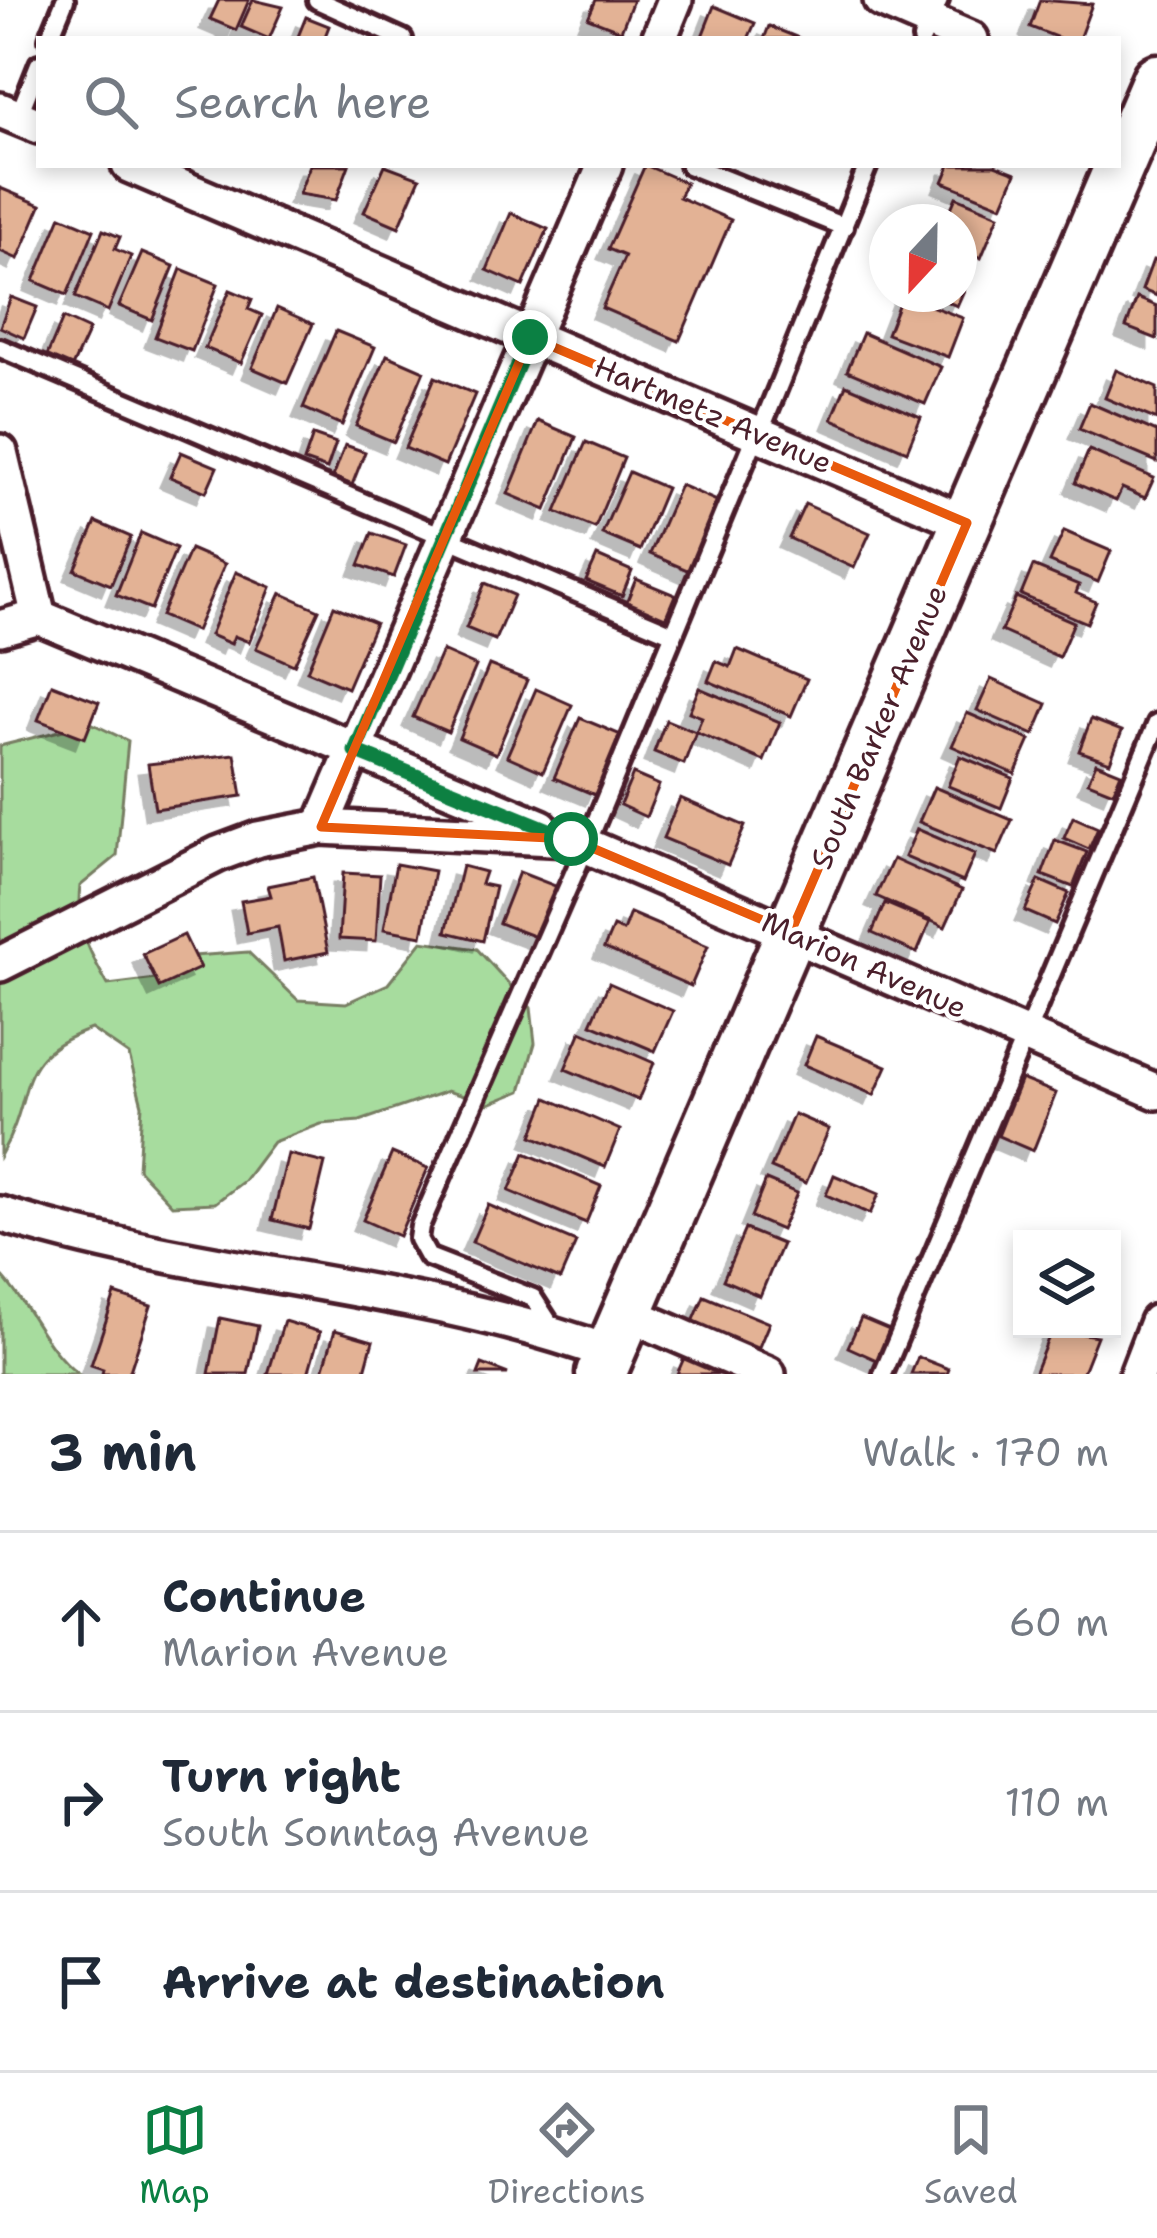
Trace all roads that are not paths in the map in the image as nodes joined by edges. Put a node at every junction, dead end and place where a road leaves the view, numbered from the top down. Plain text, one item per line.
1 (65, 0) edge
2 (317, 0) edge
3 (675, 0) edge
4 (880, 0) edge
5 (930, 20) edge
6 (50, 36) edge
7 (396, 36) edge
8 (660, 36) edge
9 (964, 36) edge
10 (36, 72) edge
11 (1144, 104) edge
12 (19, 117) edge
13 (1121, 158) edge
14 (136, 168) edge
15 (604, 168) edge
16 (696, 168) edge
17 (867, 168) edge
18 (1117, 168) edge
19 (844, 227) junction
20 (530, 337) junction
21 (0, 348) edge
22 (758, 434) junction
23 (0, 452) edge
24 (967, 523) junction
25 (444, 537) junction
26 (39, 617) junction
27 (0, 628) edge
28 (671, 633) junction
29 (1157, 723) edge
30 (355, 751) junction
31 (321, 827) junction
32 (579, 843) junction
33 (791, 932) junction
34 (0, 964) edge
35 (1026, 1037) junction
36 (1157, 1092) edge
37 (0, 1214) edge
38 (1157, 1322) edge
39 (557, 1335) junction
40 (613, 1347) edge
41 (768, 1374) edge
42 (883, 1374) edge
43 (1137, 1374) edge

1 - 6 lane
2 - 7 lane
3 - 8 street
4 - 5 street
5 - 9 street
10 - 12 lane
11 - 13 main road, South Barker Avenue
14 - 20 street, Hartmetz Avenue
15 - 20 street
16 - 19 lane
17 - 19 lane
18 - 24 main road, South Barker Avenue
19 - 22 lane
20 - 22 street, Hartmetz Avenue
20 - 25 street
21 - 25 lane
22 - 24 street, Hartmetz Avenue
22 - 28 lane
23 - 26 street
24 - 33 main road, South Barker Avenue
25 - 28 lane
25 - 30 street
26 - 27 street
26 - 30 street, Marion Avenue
28 - 32 lane
29 - 35 lane
30 - 31 street
30 - 32 street, Marion Avenue
31 - 32 street, Marion Avenue
31 - 34 street, Marion Avenue
32 - 33 street, Marion Avenue
32 - 39 lane
33 - 35 street, Marion Avenue
33 - 40 main road, South Barker Avenue
35 - 36 street, Marion Avenue
35 - 42 lane
37 - 39 street
38 - 43 street
39 - 40 street
40 - 41 street

